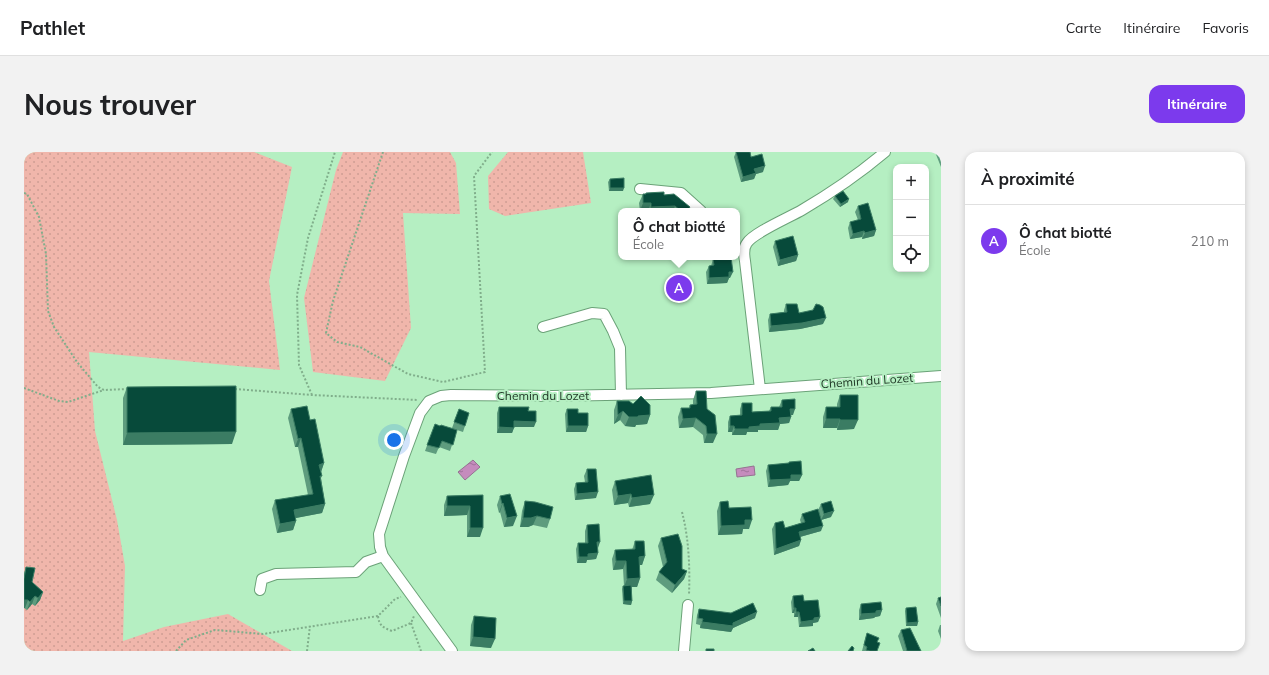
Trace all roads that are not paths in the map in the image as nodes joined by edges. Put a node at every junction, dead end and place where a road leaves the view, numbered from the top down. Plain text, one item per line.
1 (885, 152) edge
2 (640, 189) dead end
3 (698, 208) edge
4 (741, 243) edge
5 (543, 327) dead end
6 (941, 376) edge
7 (760, 389) junction
8 (621, 395) junction
9 (383, 556) junction
10 (260, 590) dead end
11 (688, 604) road end
12 (452, 651) edge
13 (684, 651) edge

1 - 4 street
2 - 3 street
4 - 7 street
5 - 8 street
6 - 7 street, Chemin du Lozet
7 - 8 street, Chemin du Lozet
8 - 9 street, Chemin du Lozet
9 - 10 street
9 - 12 street
11 - 13 street

